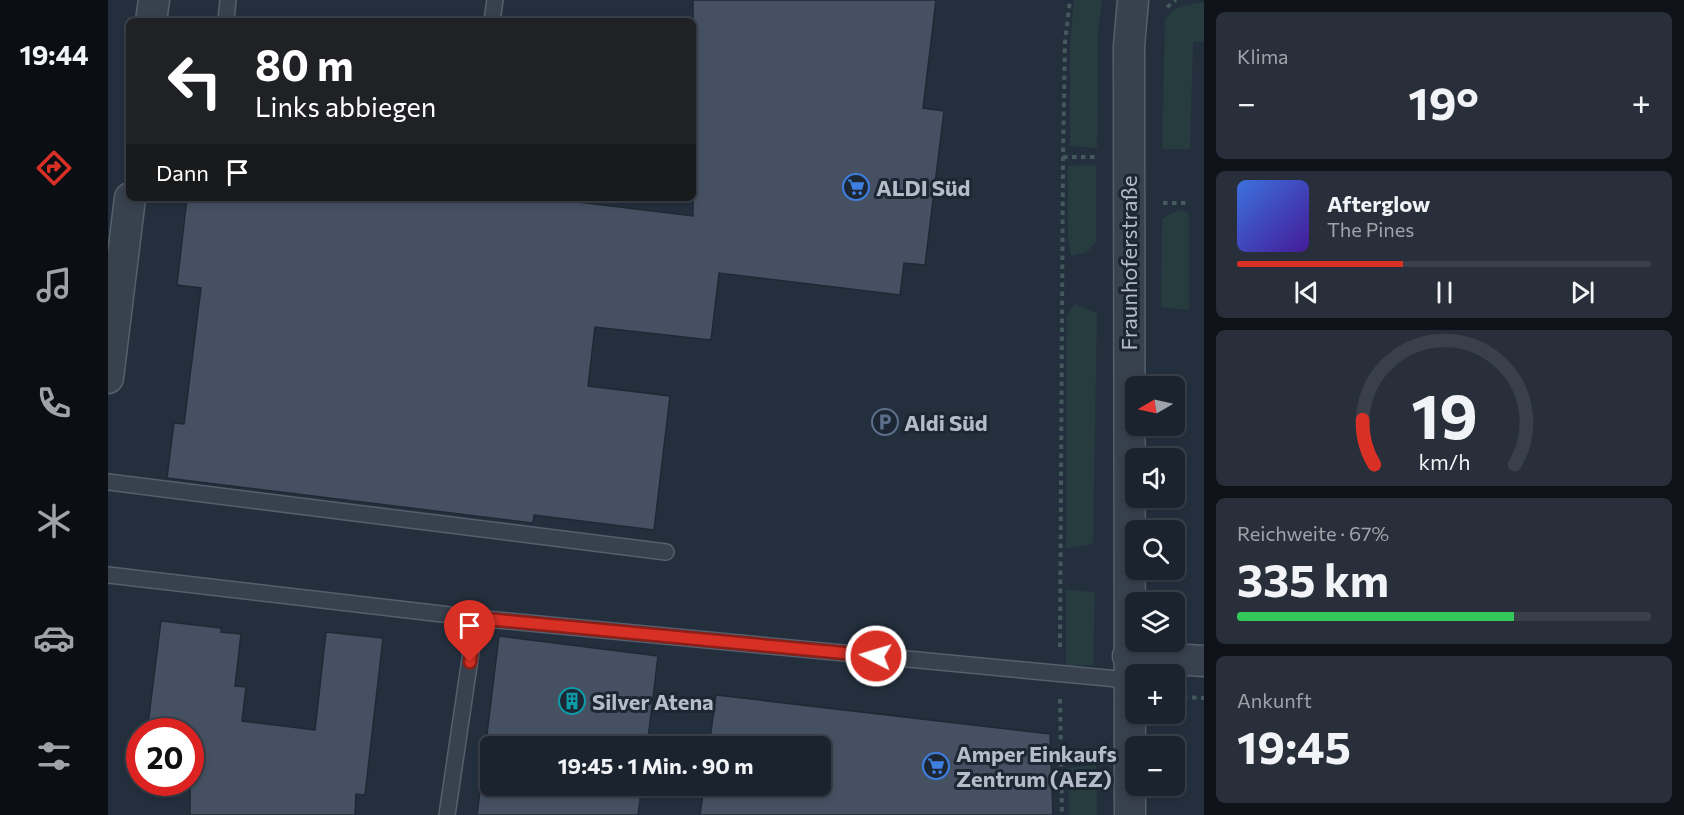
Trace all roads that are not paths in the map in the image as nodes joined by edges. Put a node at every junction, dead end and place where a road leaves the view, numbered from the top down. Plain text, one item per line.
1 (154, 0) edge
2 (228, 0) edge
3 (495, 0) edge
4 (1133, 0) edge
5 (1156, 0) edge
6 (152, 18) edge
7 (226, 18) edge
8 (492, 18) edge
9 (1129, 46) junction
10 (130, 201) edge
11 (108, 378) edge
12 (108, 482) edge
13 (666, 552) dead end
14 (108, 575) edge
15 (476, 618) junction
16 (1204, 661) edge
17 (1128, 664) edge
18 (1171, 664) edge
19 (1125, 668) edge
20 (1129, 724) edge
21 (447, 815) edge
22 (1130, 815) edge

1 - 6 street
2 - 7 lane
3 - 8 lane
4 - 9 street, Fraunhoferstraße
5 - 9 street
9 - 17 street, Fraunhoferstraße
10 - 11 street
12 - 13 lane
14 - 15 lane
15 - 19 lane
15 - 21 lane
16 - 18 street
20 - 22 street, Fraunhoferstraße

